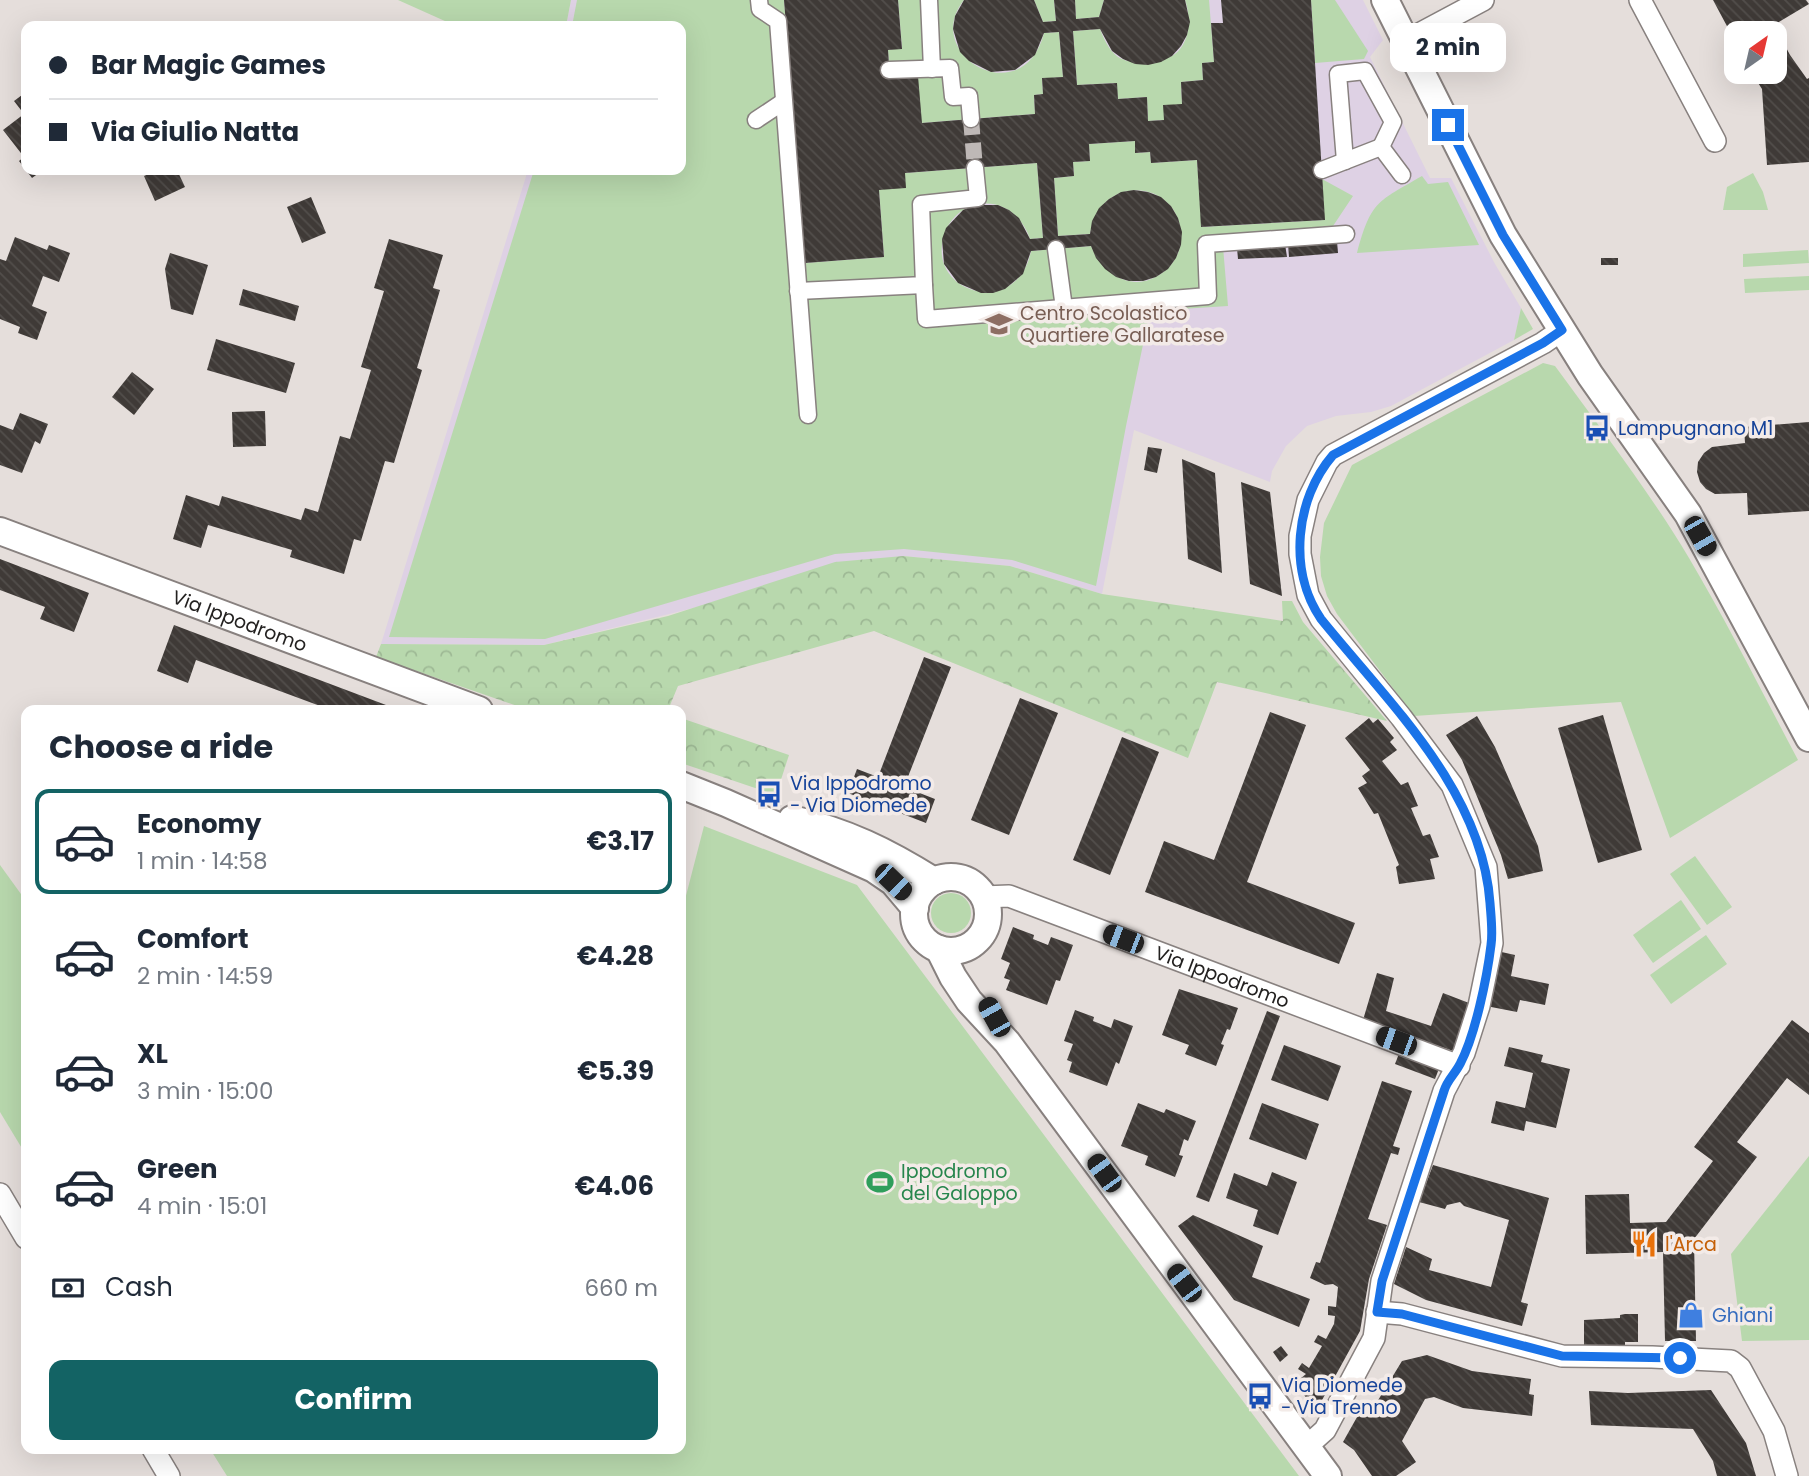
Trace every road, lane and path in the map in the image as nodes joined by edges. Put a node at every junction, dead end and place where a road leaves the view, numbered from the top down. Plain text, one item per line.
1 (759, 0) edge
2 (929, 0) edge
3 (1385, 0) edge
4 (1483, 0) edge
5 (1640, 0) edge
6 (1406, 41) junction
7 (932, 69) junction
8 (889, 70) dead end
9 (783, 102) junction
10 (971, 119) tunnel mouth
11 (756, 120) dead end
12 (1715, 141) dead end
13 (1381, 147) junction
14 (1346, 161) junction
15 (975, 168) tunnel mouth
16 (1322, 170) dead end
17 (1402, 175) dead end
18 (1346, 234) dead end
19 (1056, 249) dead end
20 (924, 285) junction
21 (798, 291) junction
22 (1064, 308) junction
23 (1562, 330) junction
24 (808, 415) dead end
25 (0, 531) edge
26 (466, 705) edge
27 (1809, 738) edge
28 (686, 787) edge
29 (726, 803) junction
30 (934, 881) junction
31 (983, 897) junction
32 (915, 908) junction
33 (969, 946) junction
34 (940, 949) junction
35 (1007, 1042) junction
36 (1459, 1066) junction
37 (0, 1194) edge
38 (21, 1230) edge
39 (1377, 1312) junction
40 (1306, 1447) junction
41 (156, 1454) edge
42 (169, 1476) edge
43 (1328, 1476) edge
44 (1787, 1476) edge

1 - 9 street
2 - 7 street
3 - 6 street
4 - 6 street
5 - 12 street
6 - 23 street
7 - 8 street
7 - 10 street
9 - 11 street
9 - 21 street
13 - 14 street
13 - 14 street
13 - 17 street
14 - 16 street
15 - 20 street
18 - 22 street
19 - 22 street
20 - 21 street
20 - 22 street
21 - 24 street
23 - 27 street
23 - 36 street
25 - 26 street, Via Ippodromo
28 - 29 street
29 - 30 street
29 - 32 street
30 - 31 street
30 - 32 street
31 - 33 street
31 - 36 street, Via Ippodromo
32 - 34 street
33 - 34 street
33 - 35 street
34 - 35 street
35 - 40 street
36 - 39 street
37 - 38 street
39 - 40 street
39 - 44 street
40 - 43 street
41 - 42 street

